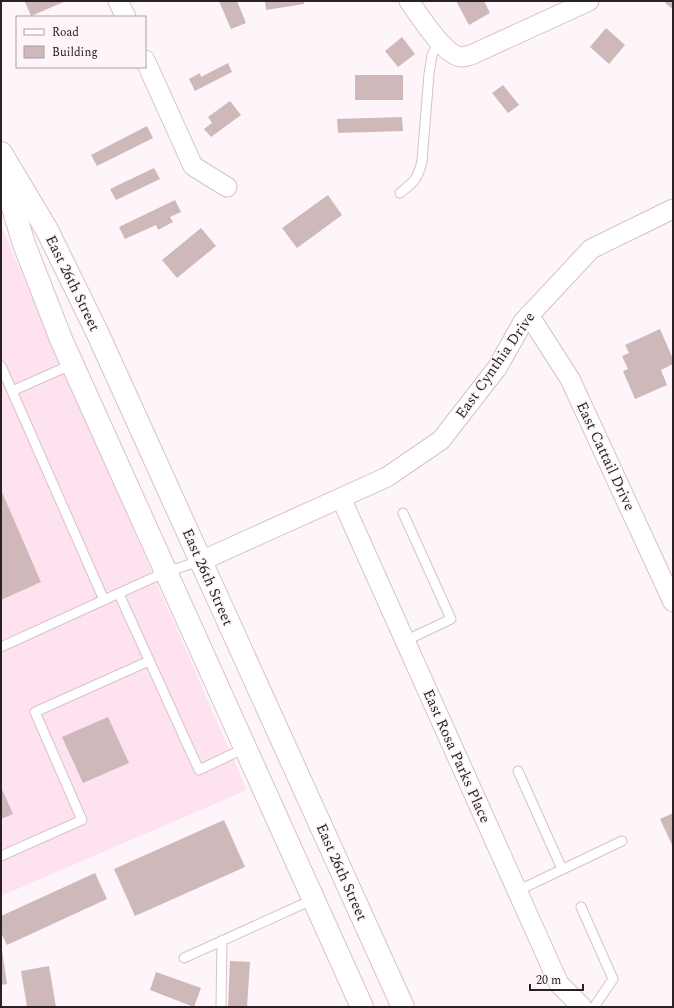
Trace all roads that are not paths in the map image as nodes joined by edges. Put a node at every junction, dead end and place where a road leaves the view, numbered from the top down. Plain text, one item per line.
1 (118, 1) edge
2 (409, 1) edge
3 (589, 1) edge
4 (126, 16) edge
5 (439, 42) junction
6 (146, 62) edge
7 (1, 153) edge
8 (1, 166) edge
9 (227, 187) dead end
10 (400, 193) dead end
11 (673, 209) edge
12 (529, 315) junction
13 (73, 364) junction
14 (1, 366) edge
15 (12, 391) junction
16 (341, 498) junction
17 (403, 513) dead end
18 (201, 561) junction
19 (166, 572) junction
20 (119, 594) junction
21 (104, 600) junction
22 (673, 602) edge
23 (405, 641) junction
24 (1, 647) edge
25 (149, 661) junction
26 (246, 748) junction
27 (518, 771) dead end
28 (622, 841) dead end
29 (1, 856) edge
30 (562, 869) junction
31 (517, 891) junction
32 (314, 898) junction
33 (580, 906) dead end
34 (222, 941) junction
35 (184, 958) dead end
36 (221, 1007) edge
37 (362, 1007) edge
38 (403, 1007) edge
39 (582, 1007) edge
40 (594, 1007) edge

1 - 4 street
2 - 5 street
3 - 5 street
5 - 10 lane
6 - 9 street
7 - 18 main road, East 26th Street
8 - 13 main road, East 26th Street
11 - 12 street, East Cynthia Drive
12 - 16 street, East Cynthia Drive
12 - 22 street, East Cattail Drive
13 - 15 lane
13 - 19 main road, East 26th Street
14 - 15 lane
15 - 21 lane
16 - 18 street, East Cynthia Drive
16 - 23 street, East Rosa Parks Place
17 - 23 lane
18 - 19 lane
18 - 38 main road, East 26th Street
19 - 20 lane
19 - 26 main road, East 26th Street
20 - 21 lane
20 - 25 lane
21 - 24 lane
23 - 31 street, East Rosa Parks Place
25 - 26 lane
25 - 29 lane
26 - 32 main road, East 26th Street
27 - 30 lane
28 - 30 lane
30 - 31 lane
31 - 39 street, East Rosa Parks Place
32 - 34 lane
32 - 37 main road, East 26th Street
33 - 40 lane
34 - 35 lane
34 - 36 lane

